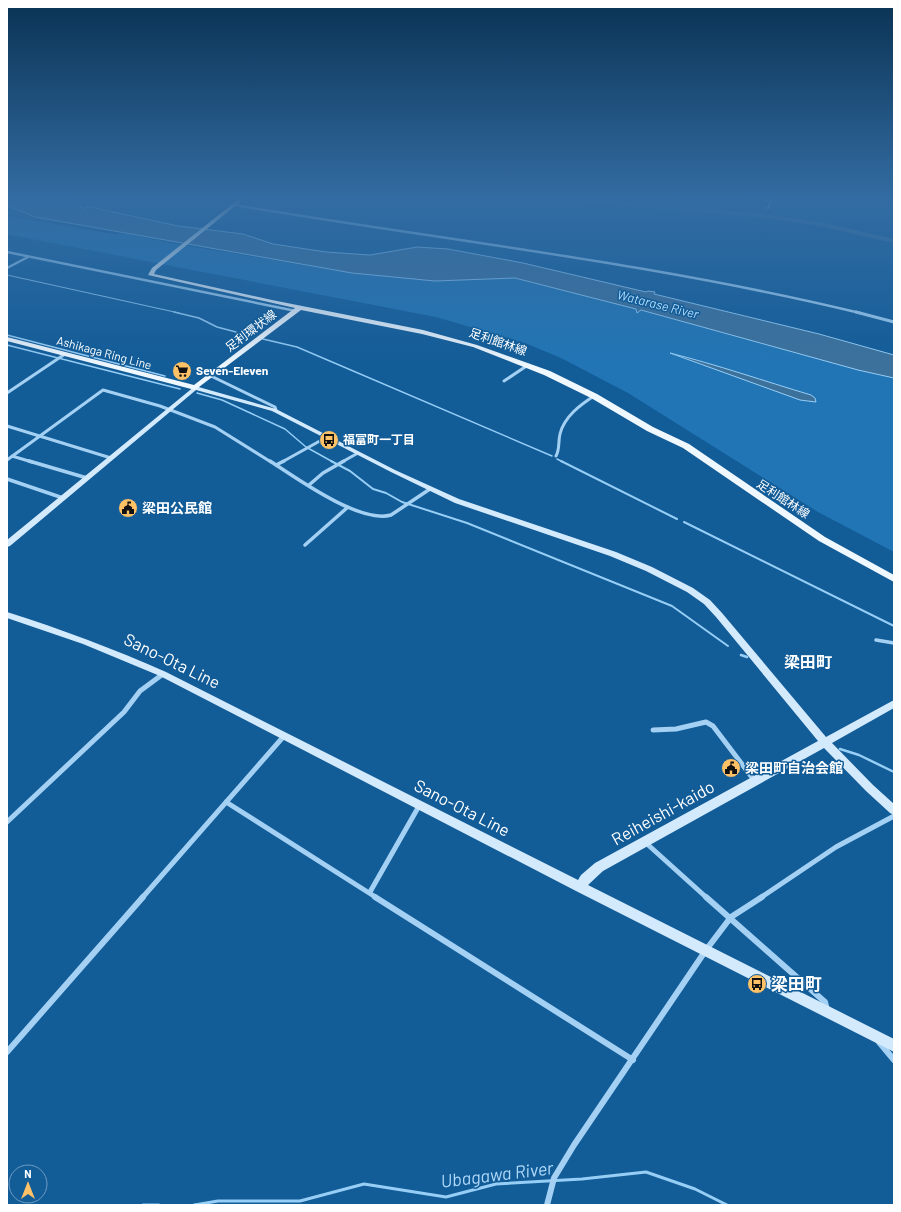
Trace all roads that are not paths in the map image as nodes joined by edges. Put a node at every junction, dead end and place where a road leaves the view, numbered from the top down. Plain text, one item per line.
1 (18, 255) edge
2 (173, 255) edge
3 (548, 255) edge
4 (28, 257) junction
5 (7, 268) edge
6 (298, 309) junction
7 (894, 322) edge
8 (7, 339) edge
9 (64, 354) junction
10 (528, 365) junction
11 (211, 376) junction
12 (504, 381) dead end
13 (195, 388) junction
14 (7, 393) edge
15 (594, 396) junction
16 (169, 409) junction
17 (274, 410) junction
18 (7, 426) edge
19 (39, 436) junction
20 (328, 437) junction
21 (358, 453) junction
22 (12, 456) junction
23 (556, 456) dead end
24 (111, 458) junction
25 (7, 460) edge
26 (276, 465) junction
27 (87, 478) junction
28 (7, 479) edge
29 (309, 485) junction
30 (430, 489) junction
31 (63, 498) junction
32 (348, 507) junction
33 (7, 544) edge
34 (305, 545) dead end
35 (894, 579) edge
36 (7, 615) edge
37 (876, 640) dead end
38 (894, 643) edge
39 (163, 674) junction
40 (894, 704) edge
41 (653, 730) dead end
42 (284, 736) junction
43 (824, 742) junction
44 (754, 780) junction
45 (226, 802) junction
46 (420, 805) junction
47 (894, 810) edge
48 (894, 816) edge
49 (7, 822) edge
50 (644, 842) junction
51 (580, 887) junction
52 (370, 892) junction
53 (731, 917) junction
54 (706, 950) junction
55 (828, 1012) junction
56 (874, 1036) junction
57 (894, 1046) edge
58 (7, 1052) edge
59 (633, 1060) junction
60 (894, 1060) edge
61 (547, 1205) edge

1 - 4 street
2 - 6 main road, 足利館林線
3 - 7 street
4 - 5 street
4 - 6 street
6 - 10 main road, 足利館林線
6 - 11 main road, 足利環状線
8 - 9 main road, Ashikaga Ring Line
9 - 13 main road, Ashikaga Ring Line
9 - 14 street
10 - 12 street
10 - 15 main road, 足利館林線
11 - 13 main road, 足利環状線
11 - 17 street
13 - 16 street
13 - 17 street
15 - 23 street
15 - 35 main road, 足利館林線
16 - 19 street
16 - 24 street
16 - 26 street
17 - 20 street
18 - 19 street
19 - 22 street
19 - 24 street
20 - 21 street
20 - 26 street
21 - 29 street
21 - 30 street
22 - 25 street
22 - 27 street
24 - 27 street
26 - 29 street
27 - 31 street
28 - 31 street
29 - 32 street
30 - 32 street
30 - 43 street
31 - 33 street
32 - 34 street
36 - 39 street, Sano-Ota Line
37 - 38 street
39 - 42 street, Sano-Ota Line
39 - 49 street
40 - 43 street, Reiheishi-kaido
41 - 44 street
42 - 45 street
42 - 46 street, Sano-Ota Line
43 - 44 street, Reiheishi-kaido
43 - 47 street
44 - 50 street, Reiheishi-kaido
45 - 52 street
45 - 58 street
46 - 51 street, Sano-Ota Line
46 - 52 street
48 - 53 street
50 - 51 street, Reiheishi-kaido
50 - 53 street
51 - 54 street, Sano-Ota Line
52 - 59 street
53 - 54 street
53 - 55 street
54 - 55 street, Sano-Ota Line
54 - 59 street
55 - 56 street, Sano-Ota Line
56 - 57 street, Sano-Ota Line
56 - 60 street
59 - 61 street

